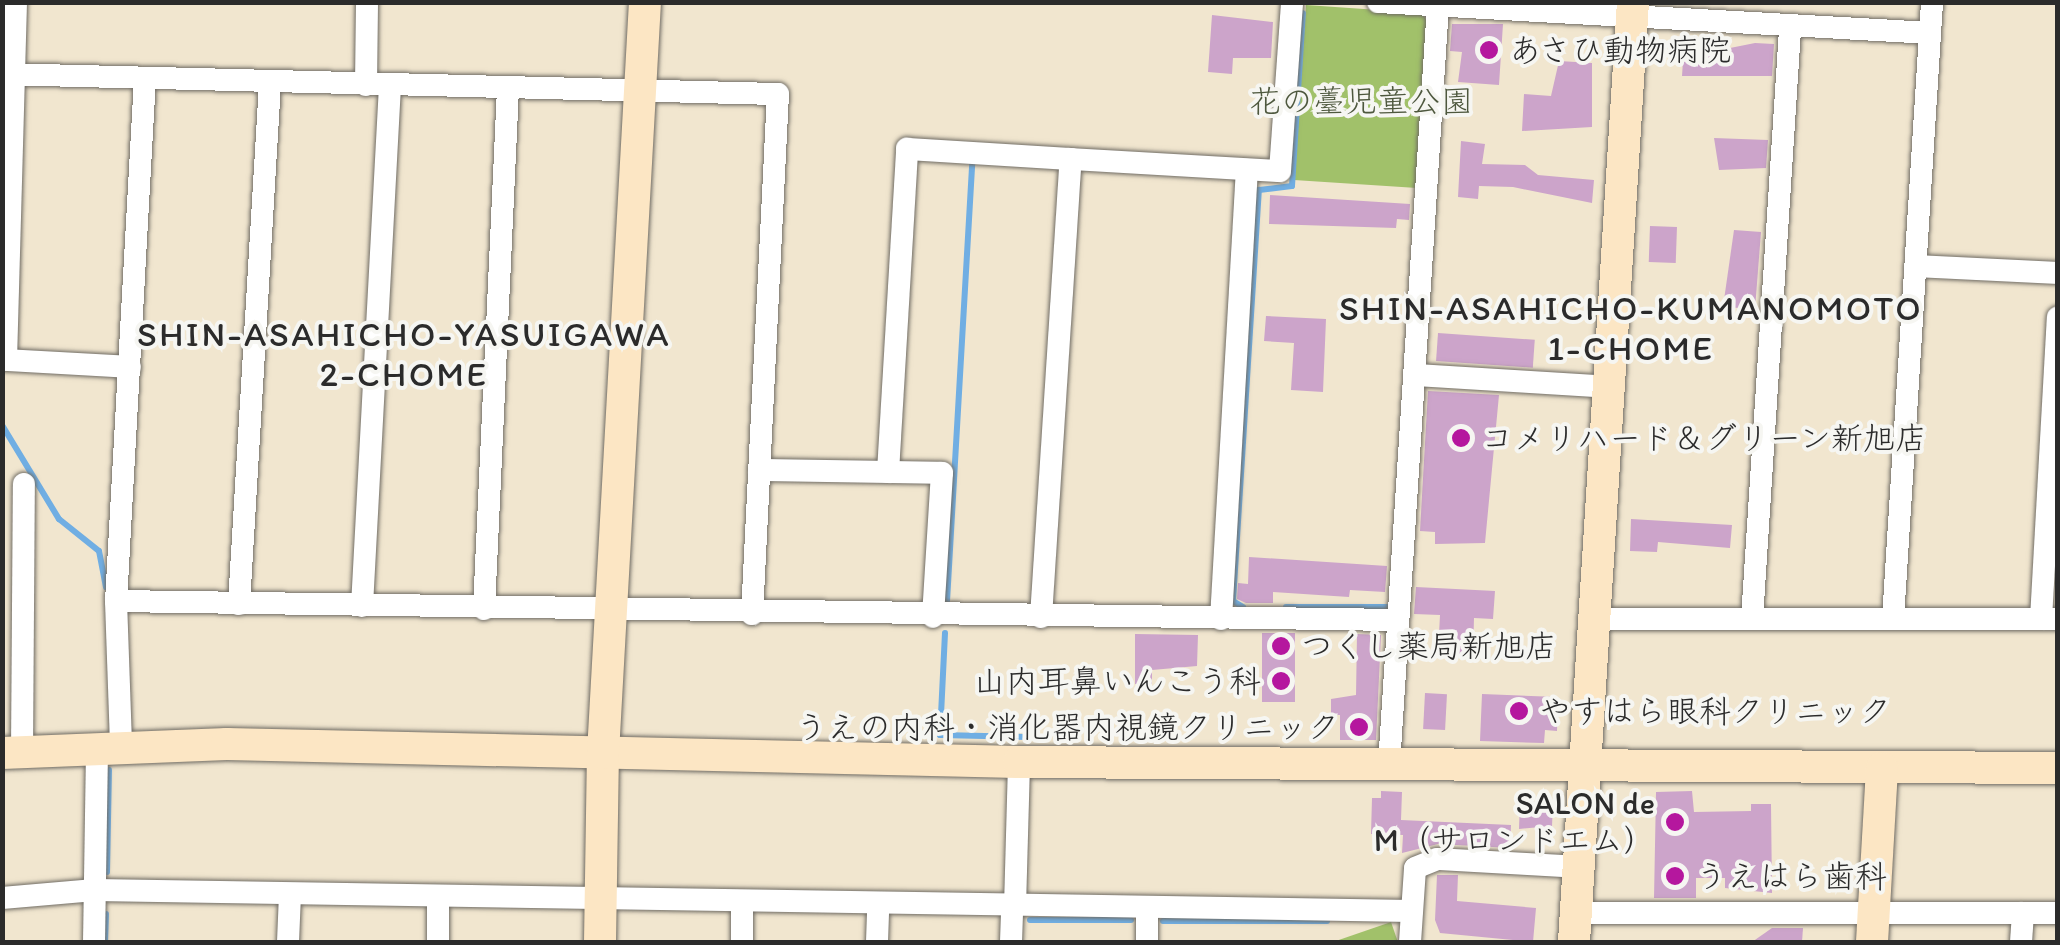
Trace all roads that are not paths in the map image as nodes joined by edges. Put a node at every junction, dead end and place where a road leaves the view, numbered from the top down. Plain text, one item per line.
1 (16, 2) edge
2 (367, 2) edge
3 (645, 2) edge
4 (1292, 2) edge
5 (1378, 2) edge
6 (1932, 2) edge
7 (1438, 6) junction
8 (1633, 11) edge
9 (1790, 28) junction
10 (1930, 33) junction
11 (8, 74) edge
12 (146, 78) junction
13 (270, 83) junction
14 (366, 85) junction
15 (390, 86) junction
16 (508, 89) junction
17 (640, 92) junction
18 (1071, 159) junction
19 (1247, 170) junction
20 (1916, 266) junction
21 (2058, 273) edge
22 (2058, 317) edge
23 (130, 367) junction
24 (1415, 376) junction
25 (1609, 387) junction
26 (759, 470) junction
27 (888, 472) junction
28 (24, 484) dead end
29 (116, 601) junction
30 (240, 604) junction
31 (362, 606) junction
32 (484, 609) junction
33 (611, 611) junction
34 (752, 614) junction
35 (933, 617) junction
36 (1041, 618) junction
37 (1221, 618) junction
38 (1594, 619) junction
39 (1752, 619) junction
40 (1892, 619) junction
41 (2049, 619) edge
42 (1398, 620) junction
43 (12, 656) edge
44 (109, 747) junction
45 (12, 752) edge
46 (604, 753) junction
47 (1019, 762) junction
48 (1390, 765) junction
49 (1585, 767) junction
50 (1882, 768) junction
51 (2058, 768) edge
52 (1579, 867) junction
53 (95, 890) junction
54 (290, 895) junction
55 (2, 898) edge
56 (438, 898) junction
57 (601, 900) junction
58 (742, 903) junction
59 (878, 905) junction
60 (1014, 908) junction
61 (1147, 910) junction
62 (1412, 912) junction
63 (2023, 913) junction
64 (2058, 913) edge
65 (1576, 928) edge
66 (1873, 928) edge
67 (94, 942) edge
68 (288, 942) edge
69 (438, 942) edge
70 (600, 942) edge
71 (742, 942) edge
72 (877, 942) edge
73 (1012, 942) edge
74 (1147, 942) edge
75 (1410, 942) edge
76 (2021, 942) edge

1 - 11 street
2 - 14 street
3 - 17 street
4 - 19 street
5 - 7 street
6 - 10 street
7 - 8 street
7 - 24 street
8 - 9 street
8 - 25 street
9 - 10 street
9 - 39 street
10 - 20 street
11 - 12 street
11 - 23 street
12 - 13 street
12 - 23 street
13 - 14 street
13 - 30 street
14 - 15 street
15 - 16 street
15 - 31 street
16 - 17 street
16 - 32 street
17 - 26 street
17 - 33 street
18 - 19 street
18 - 27 street
18 - 36 street
19 - 37 street
20 - 21 street
20 - 40 street
22 - 41 street
23 - 29 street
24 - 25 street
24 - 42 street
25 - 38 street
26 - 27 street
26 - 34 street
27 - 35 street
28 - 43 street
29 - 30 street
29 - 44 street
30 - 31 street
31 - 32 street
32 - 33 street
33 - 34 street
33 - 46 street
34 - 35 street
35 - 36 street
36 - 37 street
37 - 42 street
38 - 39 street
38 - 49 street
39 - 40 street
40 - 41 street
42 - 48 street
43 - 45 street
44 - 45 street
44 - 46 street
44 - 53 street
46 - 47 street
46 - 57 street
47 - 48 street
47 - 60 street
48 - 49 street
49 - 50 street
49 - 52 street
50 - 51 street
50 - 66 street
52 - 62 street
52 - 65 street
53 - 54 street
53 - 55 street
53 - 67 street
54 - 56 street
54 - 68 street
56 - 57 street
56 - 69 street
57 - 58 street
57 - 70 street
58 - 59 street
58 - 71 street
59 - 60 street
59 - 72 street
60 - 61 street
60 - 73 street
61 - 62 street
61 - 74 street
62 - 75 street
63 - 64 street
63 - 66 street
63 - 76 street
65 - 66 street

